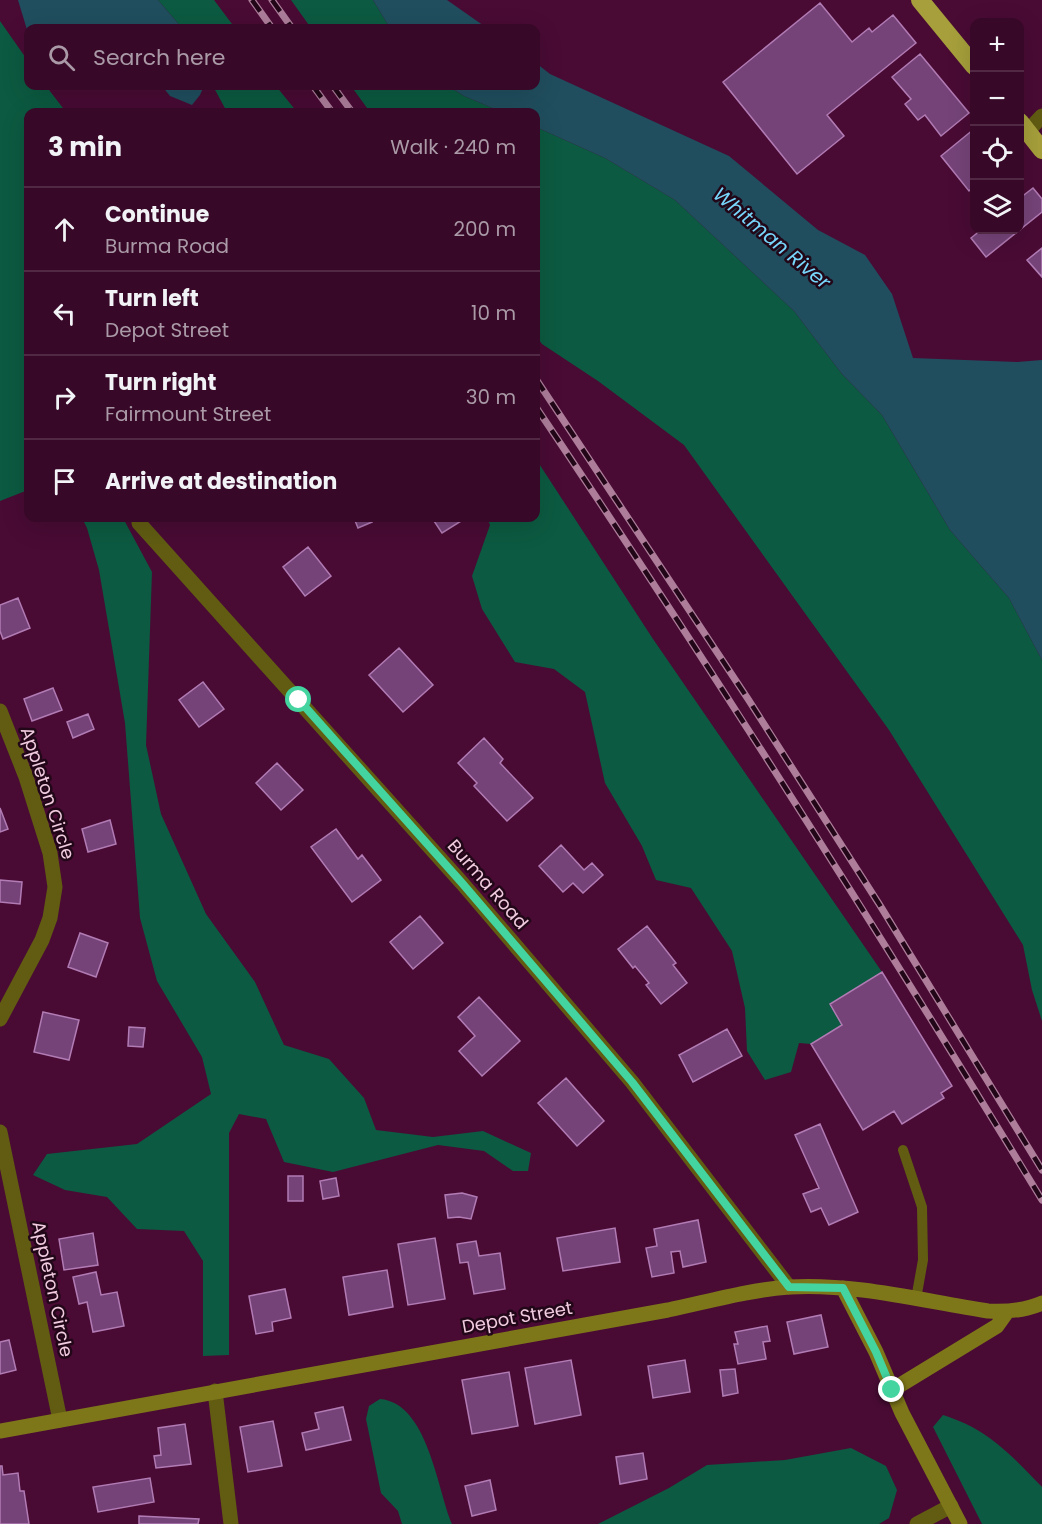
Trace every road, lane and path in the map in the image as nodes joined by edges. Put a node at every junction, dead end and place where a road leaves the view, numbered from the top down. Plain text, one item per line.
1 (920, 0) edge
2 (970, 60) edge
3 (1042, 116) edge
4 (1024, 126) edge
5 (1024, 128) edge
6 (1042, 150) edge
7 (139, 523) dead end
8 (0, 711) edge
9 (0, 1019) edge
10 (0, 1132) edge
11 (903, 1150) dead end
12 (789, 1287) junction
13 (843, 1288) junction
14 (916, 1299) junction
15 (1042, 1303) edge
16 (1007, 1312) junction
17 (892, 1390) junction
18 (215, 1391) junction
19 (60, 1419) junction
20 (0, 1431) edge
21 (951, 1506) junction
22 (231, 1524) edge
23 (917, 1524) edge
24 (960, 1524) edge

1 - 2 highway
3 - 4 street
5 - 6 highway
7 - 12 street, Burma Road
8 - 9 street, Appleton Circle
10 - 19 street, Appleton Circle
11 - 14 lane
12 - 13 main road, Depot Street
12 - 18 main road, Depot Street
13 - 14 main road, Depot Street
13 - 17 main road
14 - 16 main road, Depot Street
15 - 16 main road, Depot Street
16 - 17 main road
17 - 21 main road
18 - 19 main road, Depot Street
18 - 22 street
19 - 20 main road, Depot Street
21 - 23 street
21 - 24 main road

